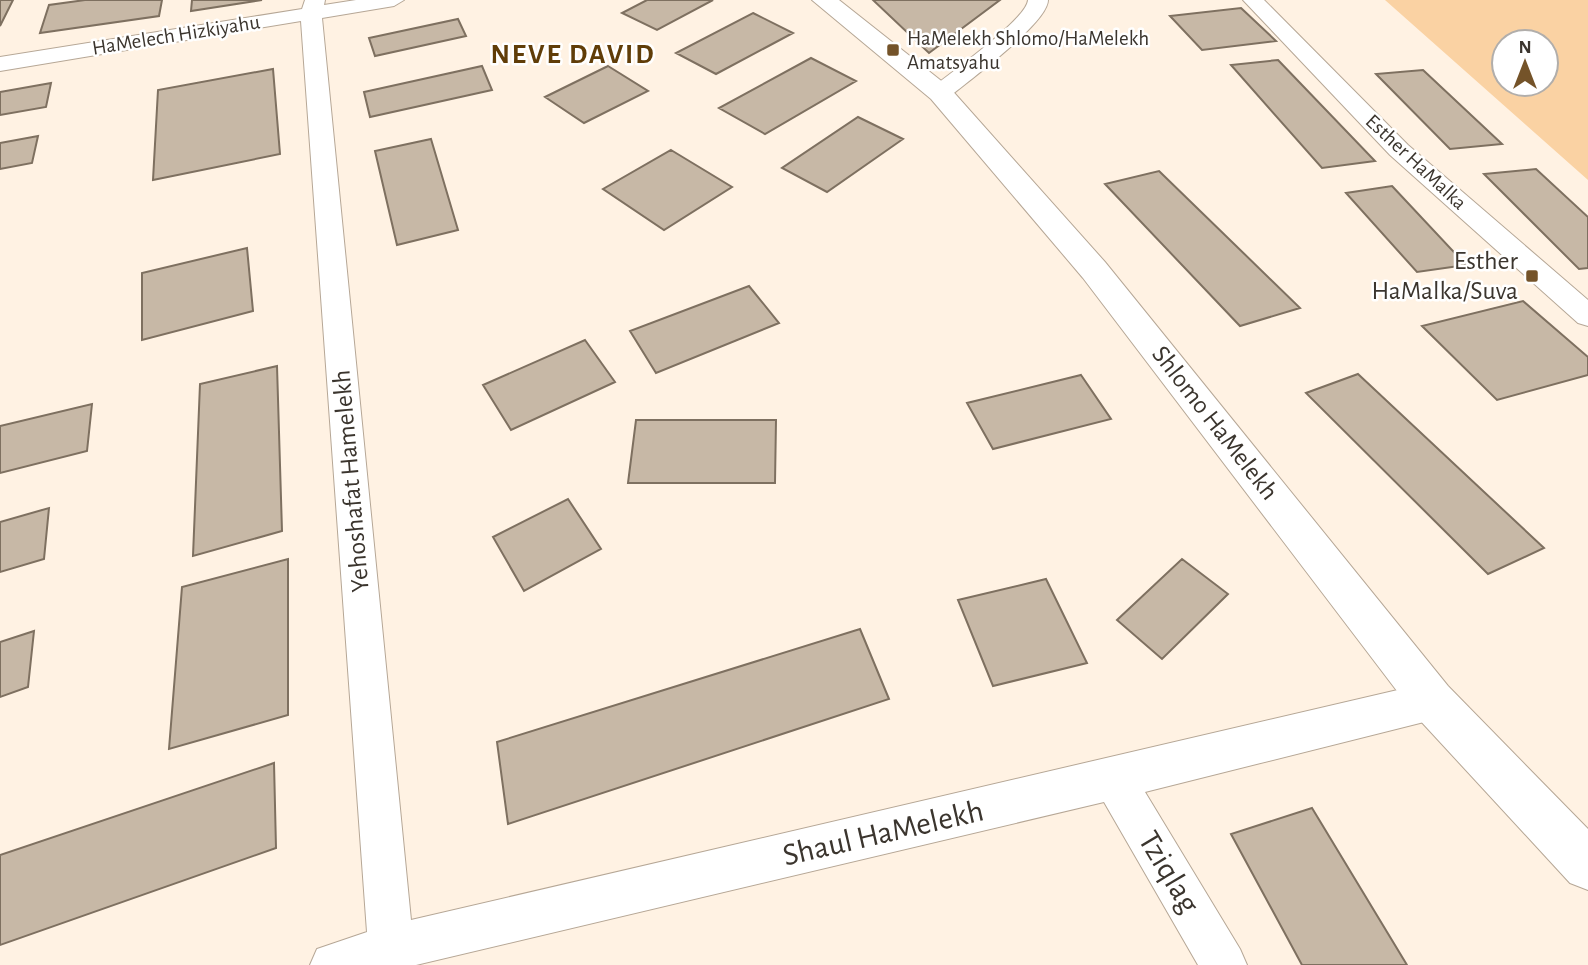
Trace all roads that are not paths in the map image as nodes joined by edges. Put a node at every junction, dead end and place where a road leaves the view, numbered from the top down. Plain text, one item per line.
1 (394, 0) edge
2 (824, 0) edge
3 (1038, 0) edge
4 (1252, 0) edge
5 (313, 6) edge
6 (0, 64) edge
7 (940, 93) junction
8 (1588, 316) edge
9 (1433, 701) junction
10 (1114, 779) junction
11 (1588, 865) edge
12 (391, 948) junction
13 (333, 965) edge
14 (1224, 965) edge

1 - 5 street, HaMelech Hizkiyahu
2 - 7 street, Shlomo HaMelekh
3 - 7 street
4 - 8 street, Esther HaMalka
5 - 6 street, HaMelech Hizkiyahu
5 - 12 street, Yehoshafat Hamelekh
7 - 9 street, Shlomo HaMelekh
9 - 10 street, Shaul HaMelekh
9 - 11 street, Shlomo HaMelekh
10 - 12 street, Shaul HaMelekh
10 - 14 street, Tziqlag
12 - 13 street, Shaul HaMelekh

